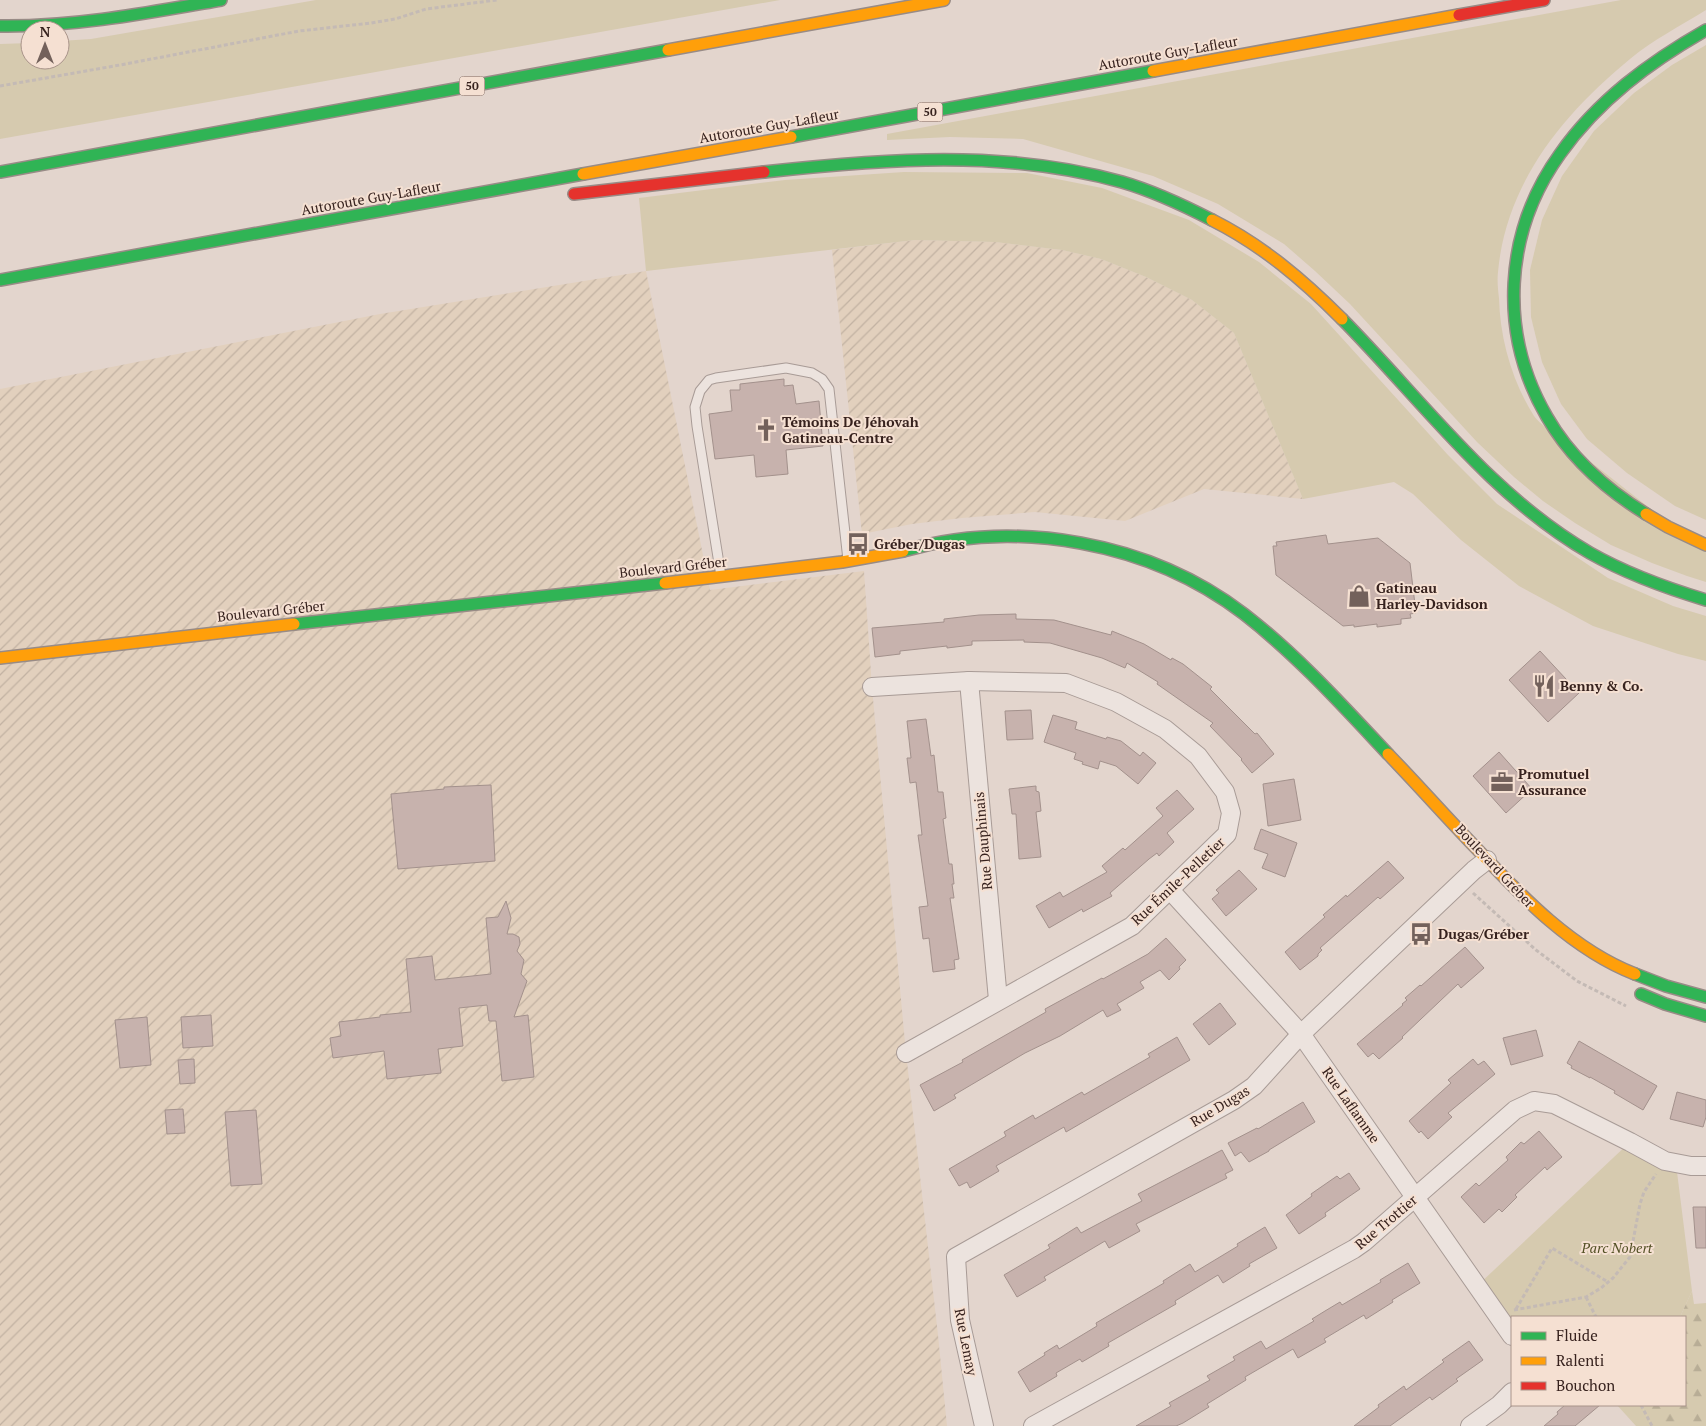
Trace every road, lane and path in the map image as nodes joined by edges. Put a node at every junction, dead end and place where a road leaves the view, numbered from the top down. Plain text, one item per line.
1 (221, 0) edge
2 (497, 0) edge
3 (944, 0) edge
4 (1544, 0) edge
5 (0, 26) edge
6 (1706, 30) edge
7 (0, 86) edge
8 (0, 172) edge
9 (563, 195) dead end
10 (484, 204) dead end
11 (317, 223) junction
12 (0, 280) edge
13 (1706, 545) edge
14 (848, 560) junction
15 (721, 576) junction
16 (1706, 600) edge
17 (0, 658) edge
18 (1312, 673) junction
19 (969, 681) junction
20 (872, 688) dead end
21 (1390, 772) dead end
22 (1475, 870) junction
23 (1170, 890) junction
24 (1631, 990) dead end
25 (1706, 997) edge
26 (998, 1000) junction
27 (1632, 1008) dead end
28 (1706, 1016) edge
29 (1301, 1034) junction
30 (906, 1053) dead end
31 (1665, 1161) junction
32 (1706, 1166) edge
33 (1416, 1197) junction
34 (956, 1257) joint
35 (1608, 1282) junction
36 (1586, 1297) junction
37 (1516, 1309) junction
38 (1596, 1316) edge
39 (1499, 1318) junction
40 (1511, 1335) edge
41 (1511, 1393) edge
42 (1642, 1406) edge
43 (984, 1426) edge
44 (1033, 1426) edge
45 (1470, 1426) edge
46 (1652, 1426) edge

1 - 5 main road
2 - 7 path
3 - 8 main road, 50
4 - 11 main road, Autoroute Guy-Lafleur / 50
6 - 13 main road
9 - 16 main road
10 - 11 main road
11 - 12 main road, Autoroute Guy-Lafleur / 50
14 - 15 main road, Boulevard Gréber
14 - 15 lane
14 - 18 main road, Boulevard Gréber
15 - 17 main road, Boulevard Gréber
18 - 21 main road, Boulevard Gréber
18 - 22 main road, Boulevard Gréber
19 - 20 street, Rue Émile-Pelletier
19 - 23 street, Rue Émile-Pelletier
19 - 26 street, Rue Dauphinais
22 - 25 main road, Boulevard Gréber
22 - 27 path
22 - 29 street, Rue Dugas
23 - 26 street, Rue Émile-Pelletier
23 - 29 street, Rue Laflamme
24 - 28 main road
26 - 30 street, Rue Émile-Pelletier
29 - 33 street, Rue Laflamme
29 - 34 street, Rue Dugas
31 - 32 street, Rue Trottier
31 - 33 street, Rue Trottier
31 - 35 path
33 - 39 street, Rue Laflamme
33 - 44 street, Rue Trottier
34 - 43 street, Rue Lemay
35 - 36 path
35 - 37 path
36 - 37 path
36 - 38 path
37 - 39 path
39 - 40 street, Rue Laflamme
41 - 45 street
42 - 46 path

